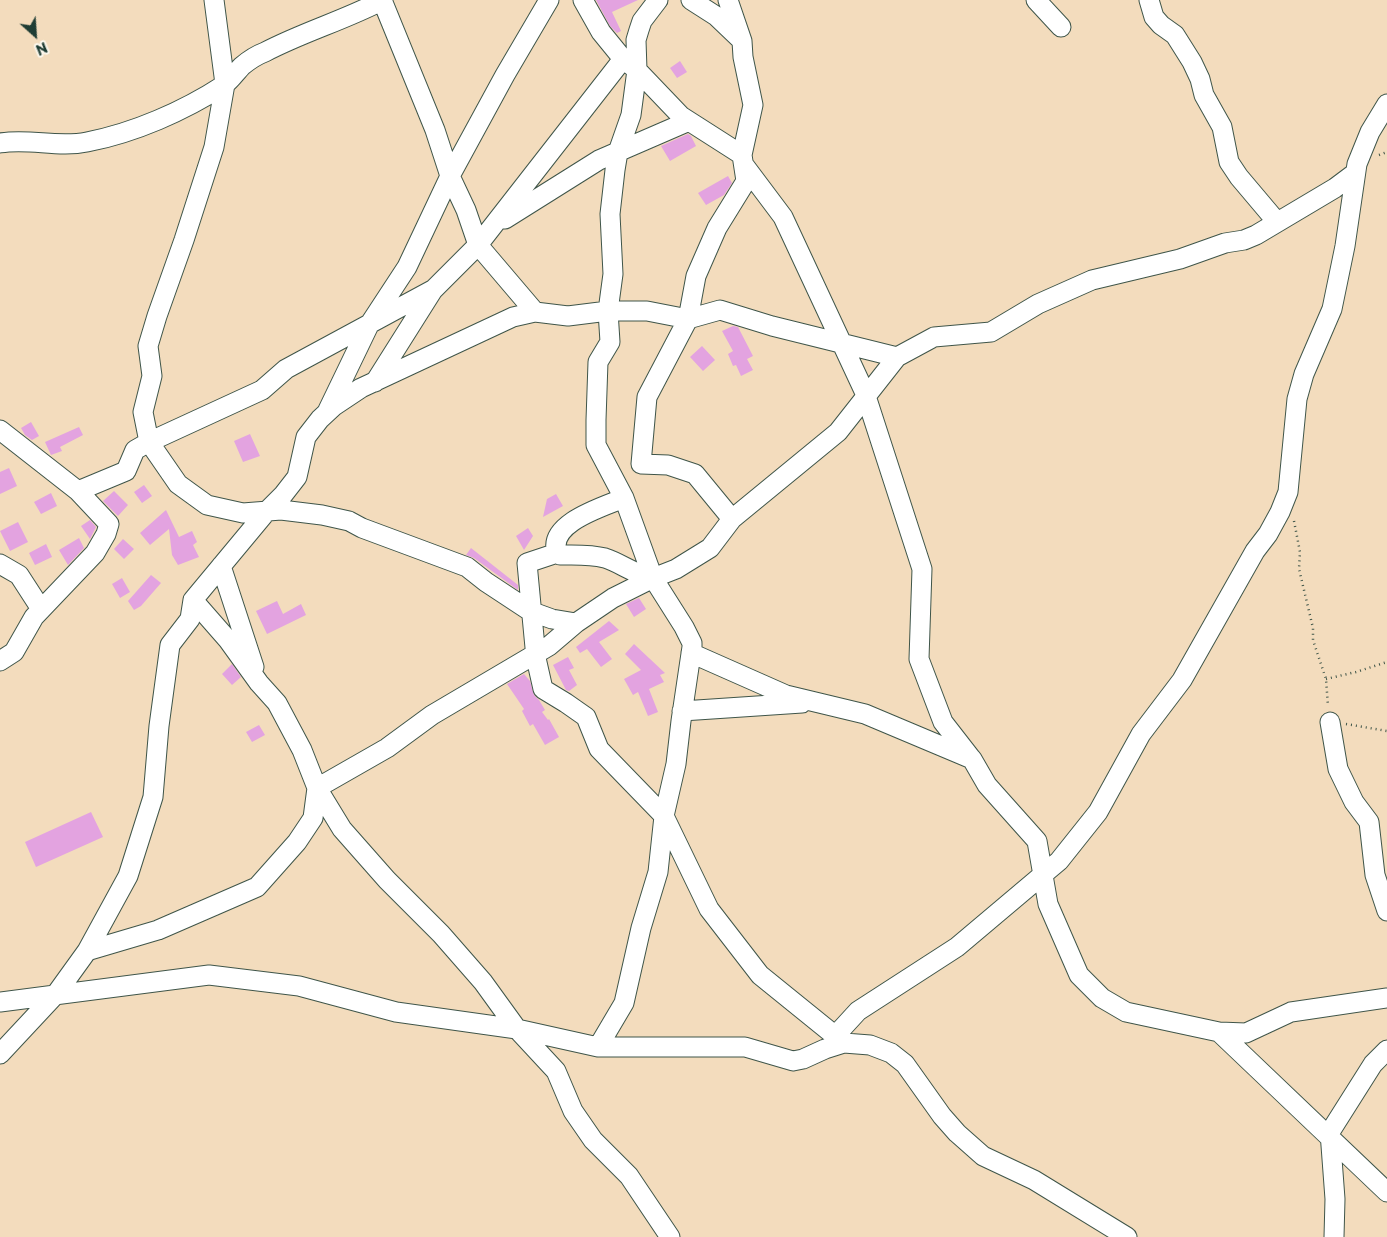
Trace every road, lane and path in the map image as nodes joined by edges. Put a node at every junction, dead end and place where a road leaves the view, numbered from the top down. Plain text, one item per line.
1 (214, 0) edge
2 (382, 0) edge
3 (549, 0) edge
4 (583, 0) edge
5 (658, 0) edge
6 (691, 0) edge
7 (728, 0) edge
8 (1036, 0) edge
9 (1149, 0) edge
10 (1061, 27) dead end
11 (742, 41) junction
12 (630, 64) junction
13 (226, 84) junction
14 (1387, 104) edge
15 (689, 121) junction
16 (0, 143) edge
17 (618, 152) junction
18 (743, 160) junction
19 (1355, 173) junction
20 (450, 176) junction
21 (1277, 222) junction
22 (493, 226) junction
23 (478, 244) junction
24 (434, 289) junction
25 (608, 311) junction
26 (535, 312) junction
27 (688, 319) junction
28 (369, 325) junction
29 (842, 343) junction
30 (897, 357) junction
31 (375, 382) junction
32 (866, 396) junction
33 (328, 412) junction
34 (0, 434) edge
35 (149, 442) junction
36 (78, 491) junction
37 (624, 498) junction
38 (1286, 498) junction
39 (267, 511) junction
40 (732, 519) junction
41 (557, 553) junction
42 (0, 564) edge
43 (221, 566) junction
44 (653, 578) junction
45 (193, 600) junction
46 (41, 609) junction
47 (532, 612) junction
48 (576, 623) junction
49 (691, 653) junction
50 (536, 654) junction
51 (0, 661) edge
52 (1387, 662) edge
53 (1326, 679) junction
54 (259, 683) junction
55 (816, 702) junction
56 (682, 711) junction
57 (1330, 722) junction
58 (1387, 731) edge
59 (972, 759) junction
60 (317, 788) junction
61 (664, 816) junction
62 (1043, 874) junction
63 (1387, 911) edge
64 (87, 951) junction
65 (56, 994) junction
66 (1387, 998) edge
67 (0, 1002) edge
68 (517, 1029) junction
69 (1219, 1032) junction
70 (840, 1039) junction
71 (598, 1047) junction
72 (1387, 1050) edge
73 (0, 1054) edge
74 (1331, 1140) junction
75 (1387, 1192) edge
76 (670, 1237) edge
77 (1127, 1237) edge
78 (1334, 1237) edge

1 - 13 street
2 - 13 street
2 - 20 street
3 - 20 street
4 - 12 street
5 - 12 street
6 - 11 street
7 - 11 street
8 - 10 street
9 - 21 street
11 - 18 street
12 - 15 street
12 - 17 street
12 - 22 street
13 - 16 street
13 - 35 street
14 - 19 street
15 - 17 street
15 - 18 street
17 - 22 street
17 - 25 street
18 - 27 street
18 - 29 street
19 - 21 street
19 - 38 street
20 - 23 street
20 - 28 street
21 - 30 street
22 - 23 street
23 - 24 street
23 - 26 street
24 - 28 street
24 - 31 street
25 - 26 street
25 - 27 street
25 - 37 street
26 - 31 street
27 - 29 street
27 - 40 street
28 - 33 street
28 - 35 street
29 - 30 street
29 - 32 street
30 - 32 street
31 - 33 street
32 - 40 street
32 - 59 street
33 - 39 street
34 - 36 street
35 - 36 street
35 - 39 street
36 - 46 street
37 - 41 street
37 - 44 street
38 - 53 path
38 - 62 street
39 - 43 street
39 - 47 street
40 - 44 street
41 - 44 street
41 - 47 street
42 - 46 street
43 - 45 street
43 - 54 street
44 - 48 street
44 - 49 street
45 - 54 street
45 - 64 street
46 - 51 street
47 - 48 street
47 - 50 street
48 - 50 street
49 - 55 street
49 - 56 street
50 - 60 street
50 - 61 street
52 - 53 path
53 - 57 path
54 - 60 street
55 - 56 street
55 - 59 street
56 - 61 street
57 - 58 path
57 - 63 street
59 - 62 street
60 - 64 street
60 - 68 street
61 - 70 street
61 - 71 street
62 - 69 street
62 - 70 street
64 - 65 street
65 - 67 street
65 - 68 street
65 - 73 street
66 - 69 street
68 - 71 street
68 - 76 street
69 - 74 street
70 - 71 street
70 - 77 street
72 - 74 street
74 - 75 street
74 - 78 street

